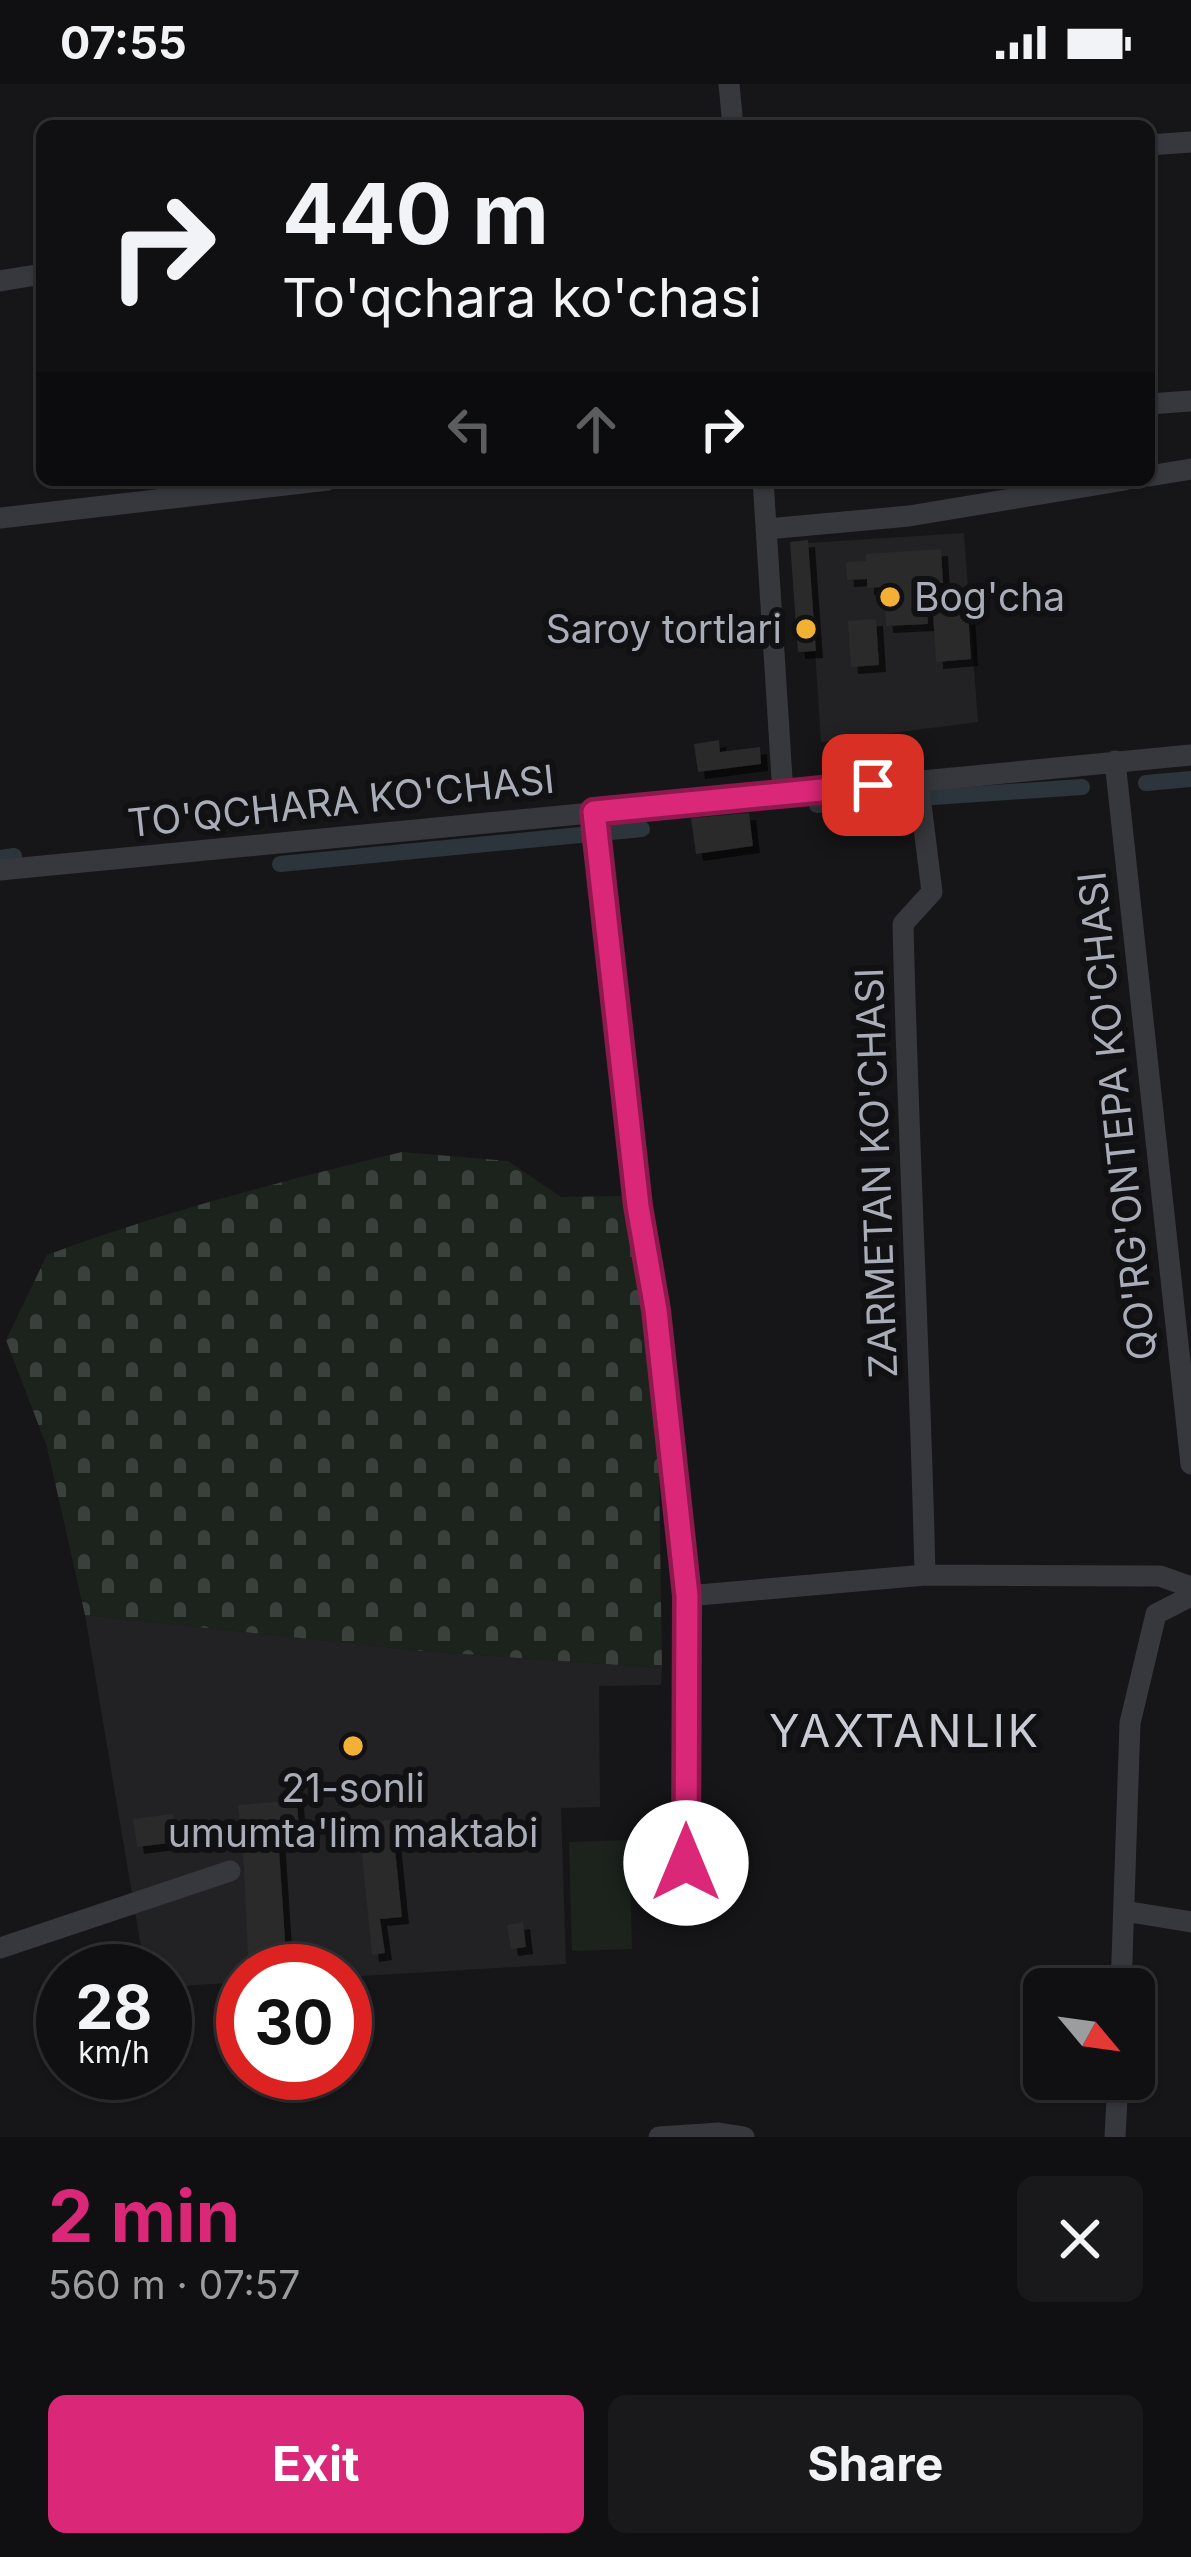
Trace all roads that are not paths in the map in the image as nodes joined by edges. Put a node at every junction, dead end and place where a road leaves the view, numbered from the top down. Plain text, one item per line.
1 (729, 84) edge
2 (732, 120) edge
3 (1191, 142) edge
4 (1155, 145) edge
5 (36, 275) edge
6 (0, 281) edge
7 (1191, 401) edge
8 (1155, 404) edge
9 (1191, 469) edge
10 (1155, 475) edge
11 (276, 486) edge
12 (763, 486) edge
13 (1088, 486) edge
14 (0, 518) edge
15 (767, 529) junction
16 (1191, 755) edge
17 (1115, 761) junction
18 (918, 780) junction
19 (783, 794) junction
20 (594, 812) junction
21 (0, 870) edge
22 (1191, 1463) edge
23 (925, 1575) junction
24 (1191, 1592) edge
25 (687, 1596) junction
26 (230, 1871) dead end
27 (686, 1907) dead end
28 (1124, 1911) junction
29 (1191, 1922) edge
30 (0, 1948) edge
31 (1122, 1968) edge
32 (1117, 2100) edge
33 (658, 2137) edge
34 (743, 2137) edge
35 (1115, 2137) edge

1 - 2 street
3 - 4 street
5 - 6 street
7 - 8 street
9 - 10 street
11 - 14 street
12 - 15 street
13 - 15 street
15 - 19 street
16 - 17 street, TO'QCHARA KO'CHASI
17 - 18 street, TO'QCHARA KO'CHASI
17 - 22 street, QO'RG'ONTEPA KO'CHASI
18 - 19 street, TO'QCHARA KO'CHASI
18 - 23 street, ZARMETAN KO'CHASI
19 - 20 street, TO'QCHARA KO'CHASI
20 - 21 street, TO'QCHARA KO'CHASI
20 - 25 street
23 - 24 street
23 - 25 street
24 - 28 street
25 - 27 street
26 - 30 street
28 - 29 street
28 - 31 street
32 - 35 street
33 - 34 street

